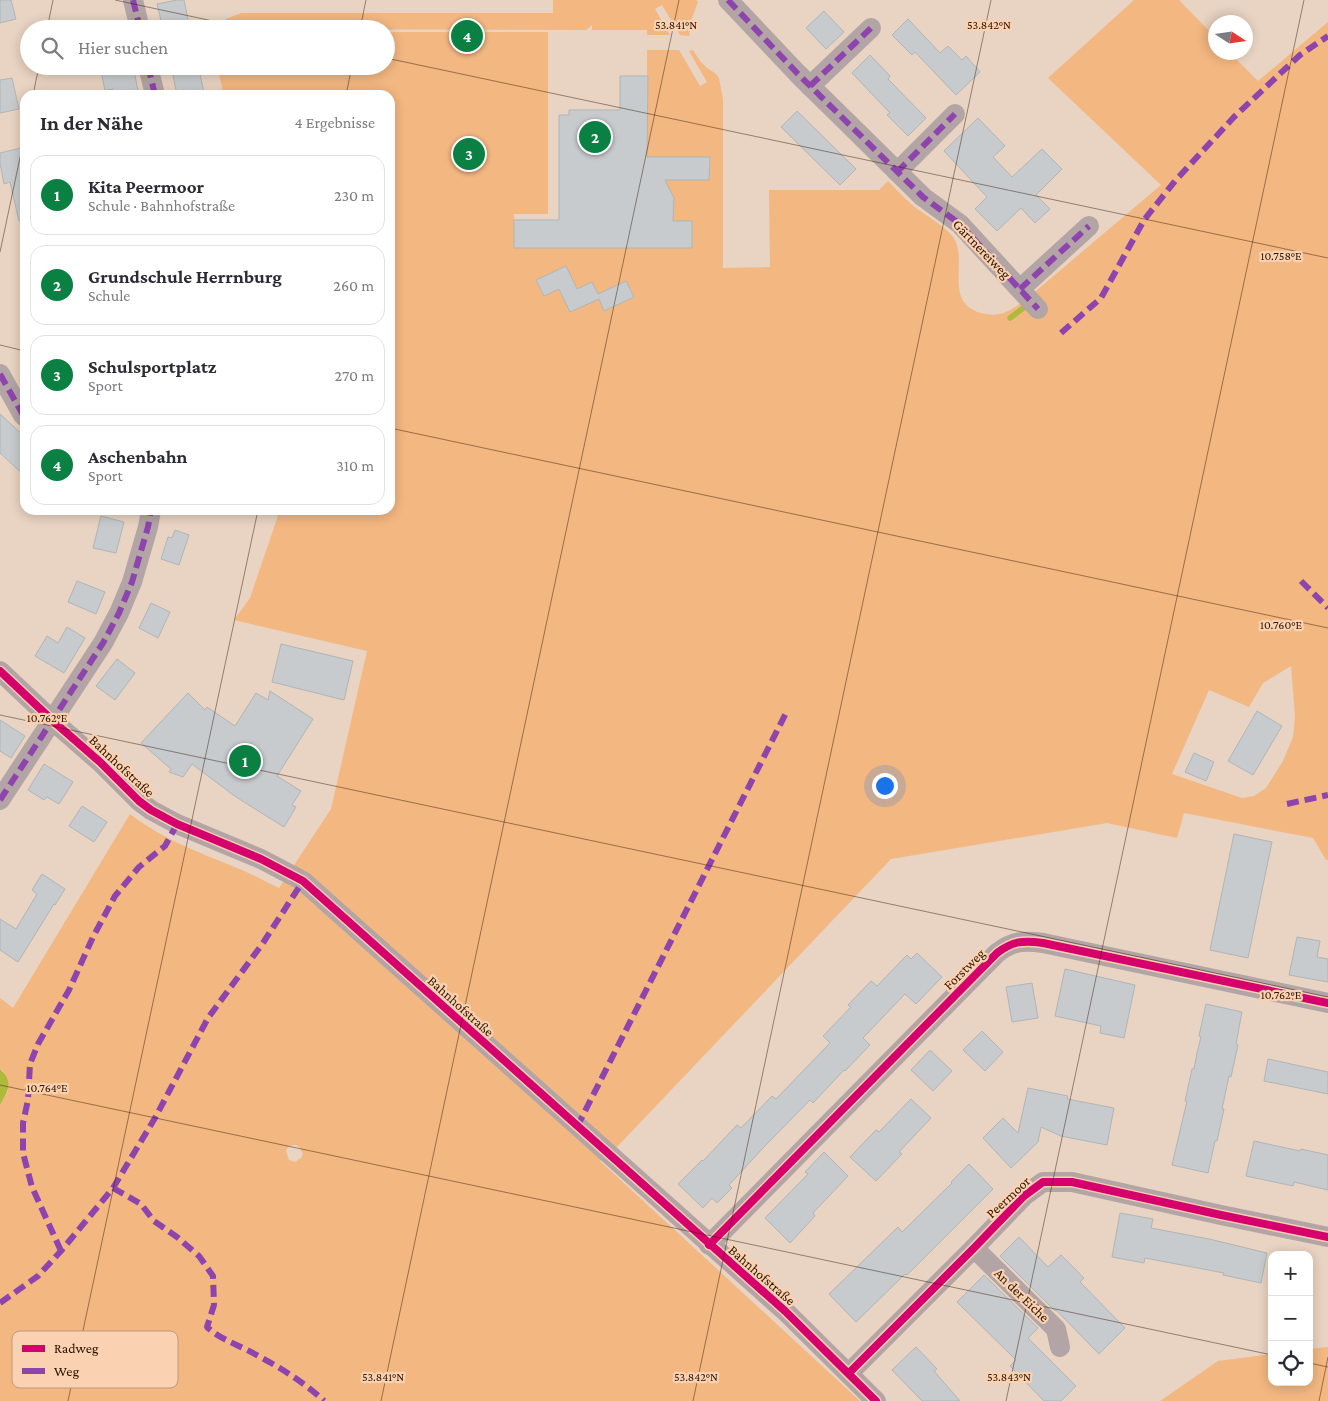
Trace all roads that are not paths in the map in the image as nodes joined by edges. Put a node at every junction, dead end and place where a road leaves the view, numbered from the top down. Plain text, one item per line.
1 (133, 0) edge
2 (728, 0) edge
3 (138, 20) edge
4 (871, 28) dead end
5 (150, 75) edge
6 (810, 86) junction
7 (154, 90) edge
8 (955, 114) dead end
9 (897, 172) junction
10 (1089, 226) dead end
11 (1020, 289) junction
12 (1038, 309) dead end
13 (0, 374) edge
14 (20, 411) edge
15 (150, 515) edge
16 (0, 671) edge
17 (53, 721) junction
18 (0, 800) edge
19 (1328, 1003) edge
20 (1328, 1237) edge
21 (709, 1245) junction
22 (974, 1248) junction
23 (1060, 1347) dead end
24 (848, 1373) junction
25 (876, 1401) edge

1 - 3 street
2 - 6 street, Gärtnereiweg
4 - 6 street
5 - 7 street
6 - 9 street, Gärtnereiweg
8 - 9 street
9 - 11 street, Gärtnereiweg
10 - 11 street, Gärtnereiweg
11 - 12 street, Gärtnereiweg
13 - 14 street
15 - 17 street
16 - 17 street, Bahnhofstraße
17 - 18 street
17 - 21 street, Bahnhofstraße
19 - 21 street, Forstweg
20 - 22 street, Peermoor
21 - 24 street, Bahnhofstraße
22 - 23 street, An der Eiche
22 - 24 street, Peermoor
24 - 25 street, Bahnhofstraße

